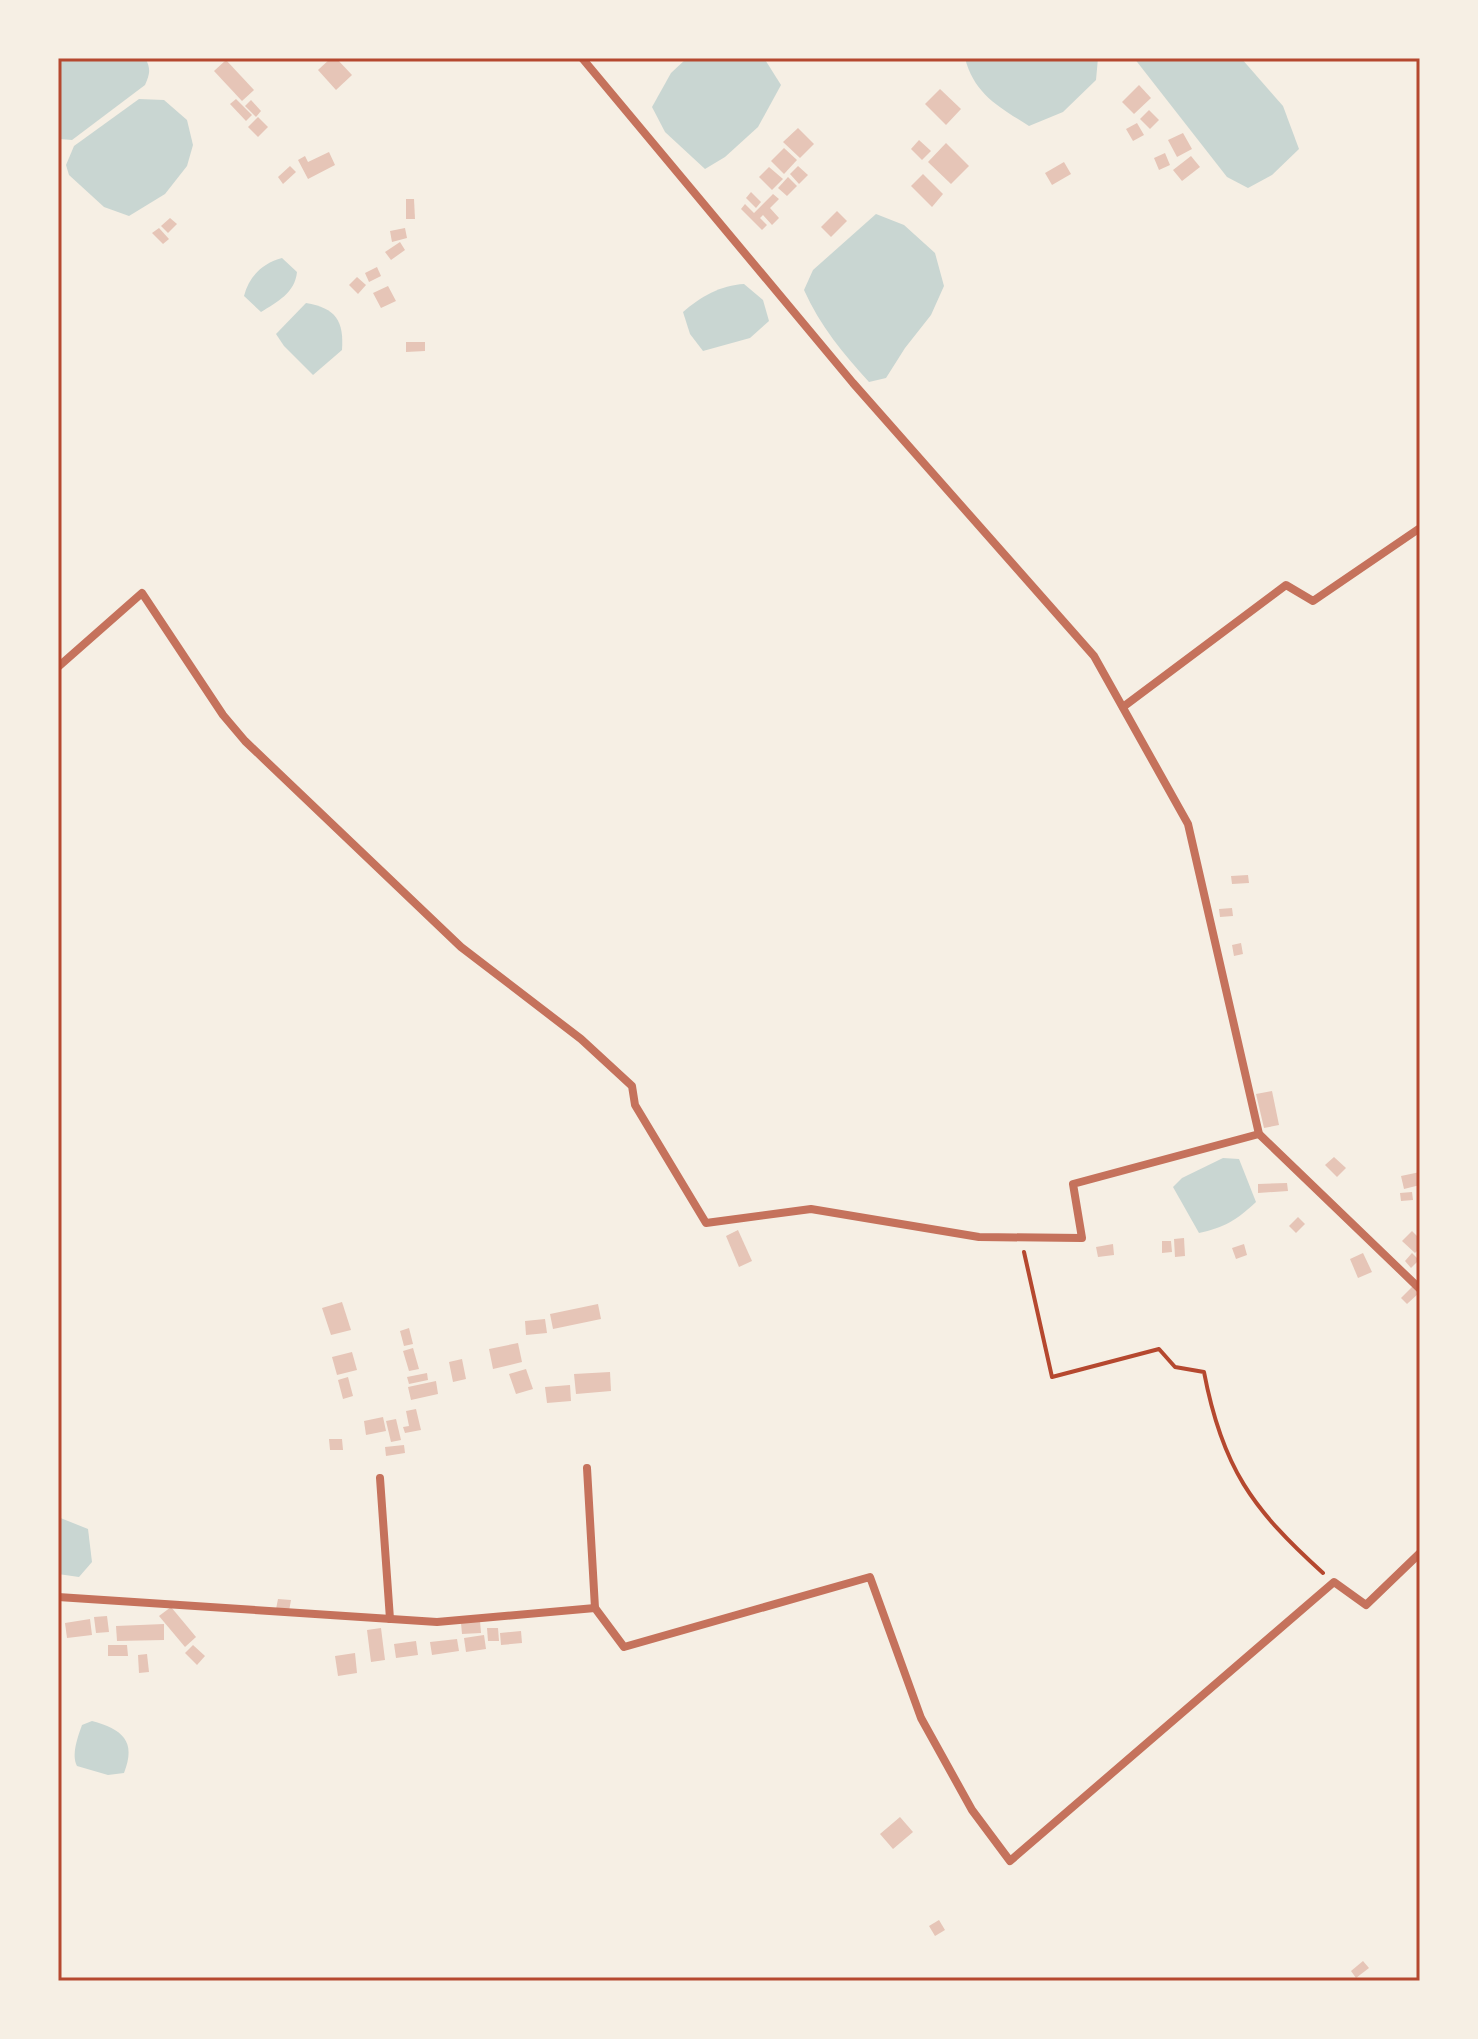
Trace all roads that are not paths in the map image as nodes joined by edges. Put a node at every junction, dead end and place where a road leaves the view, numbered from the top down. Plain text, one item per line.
1 (582, 58) edge
2 (1420, 528) edge
3 (58, 667) edge
4 (1123, 707) junction
5 (1259, 1134) junction
6 (1420, 1289) edge
7 (587, 1468) dead end
8 (380, 1478) dead end
9 (1420, 1553) edge
10 (58, 1597) edge
11 (595, 1608) junction
12 (390, 1619) junction

1 - 4 street
2 - 4 street
3 - 5 street
4 - 5 street
5 - 6 street
7 - 11 street
8 - 12 street
9 - 11 street
10 - 12 street
11 - 12 street

